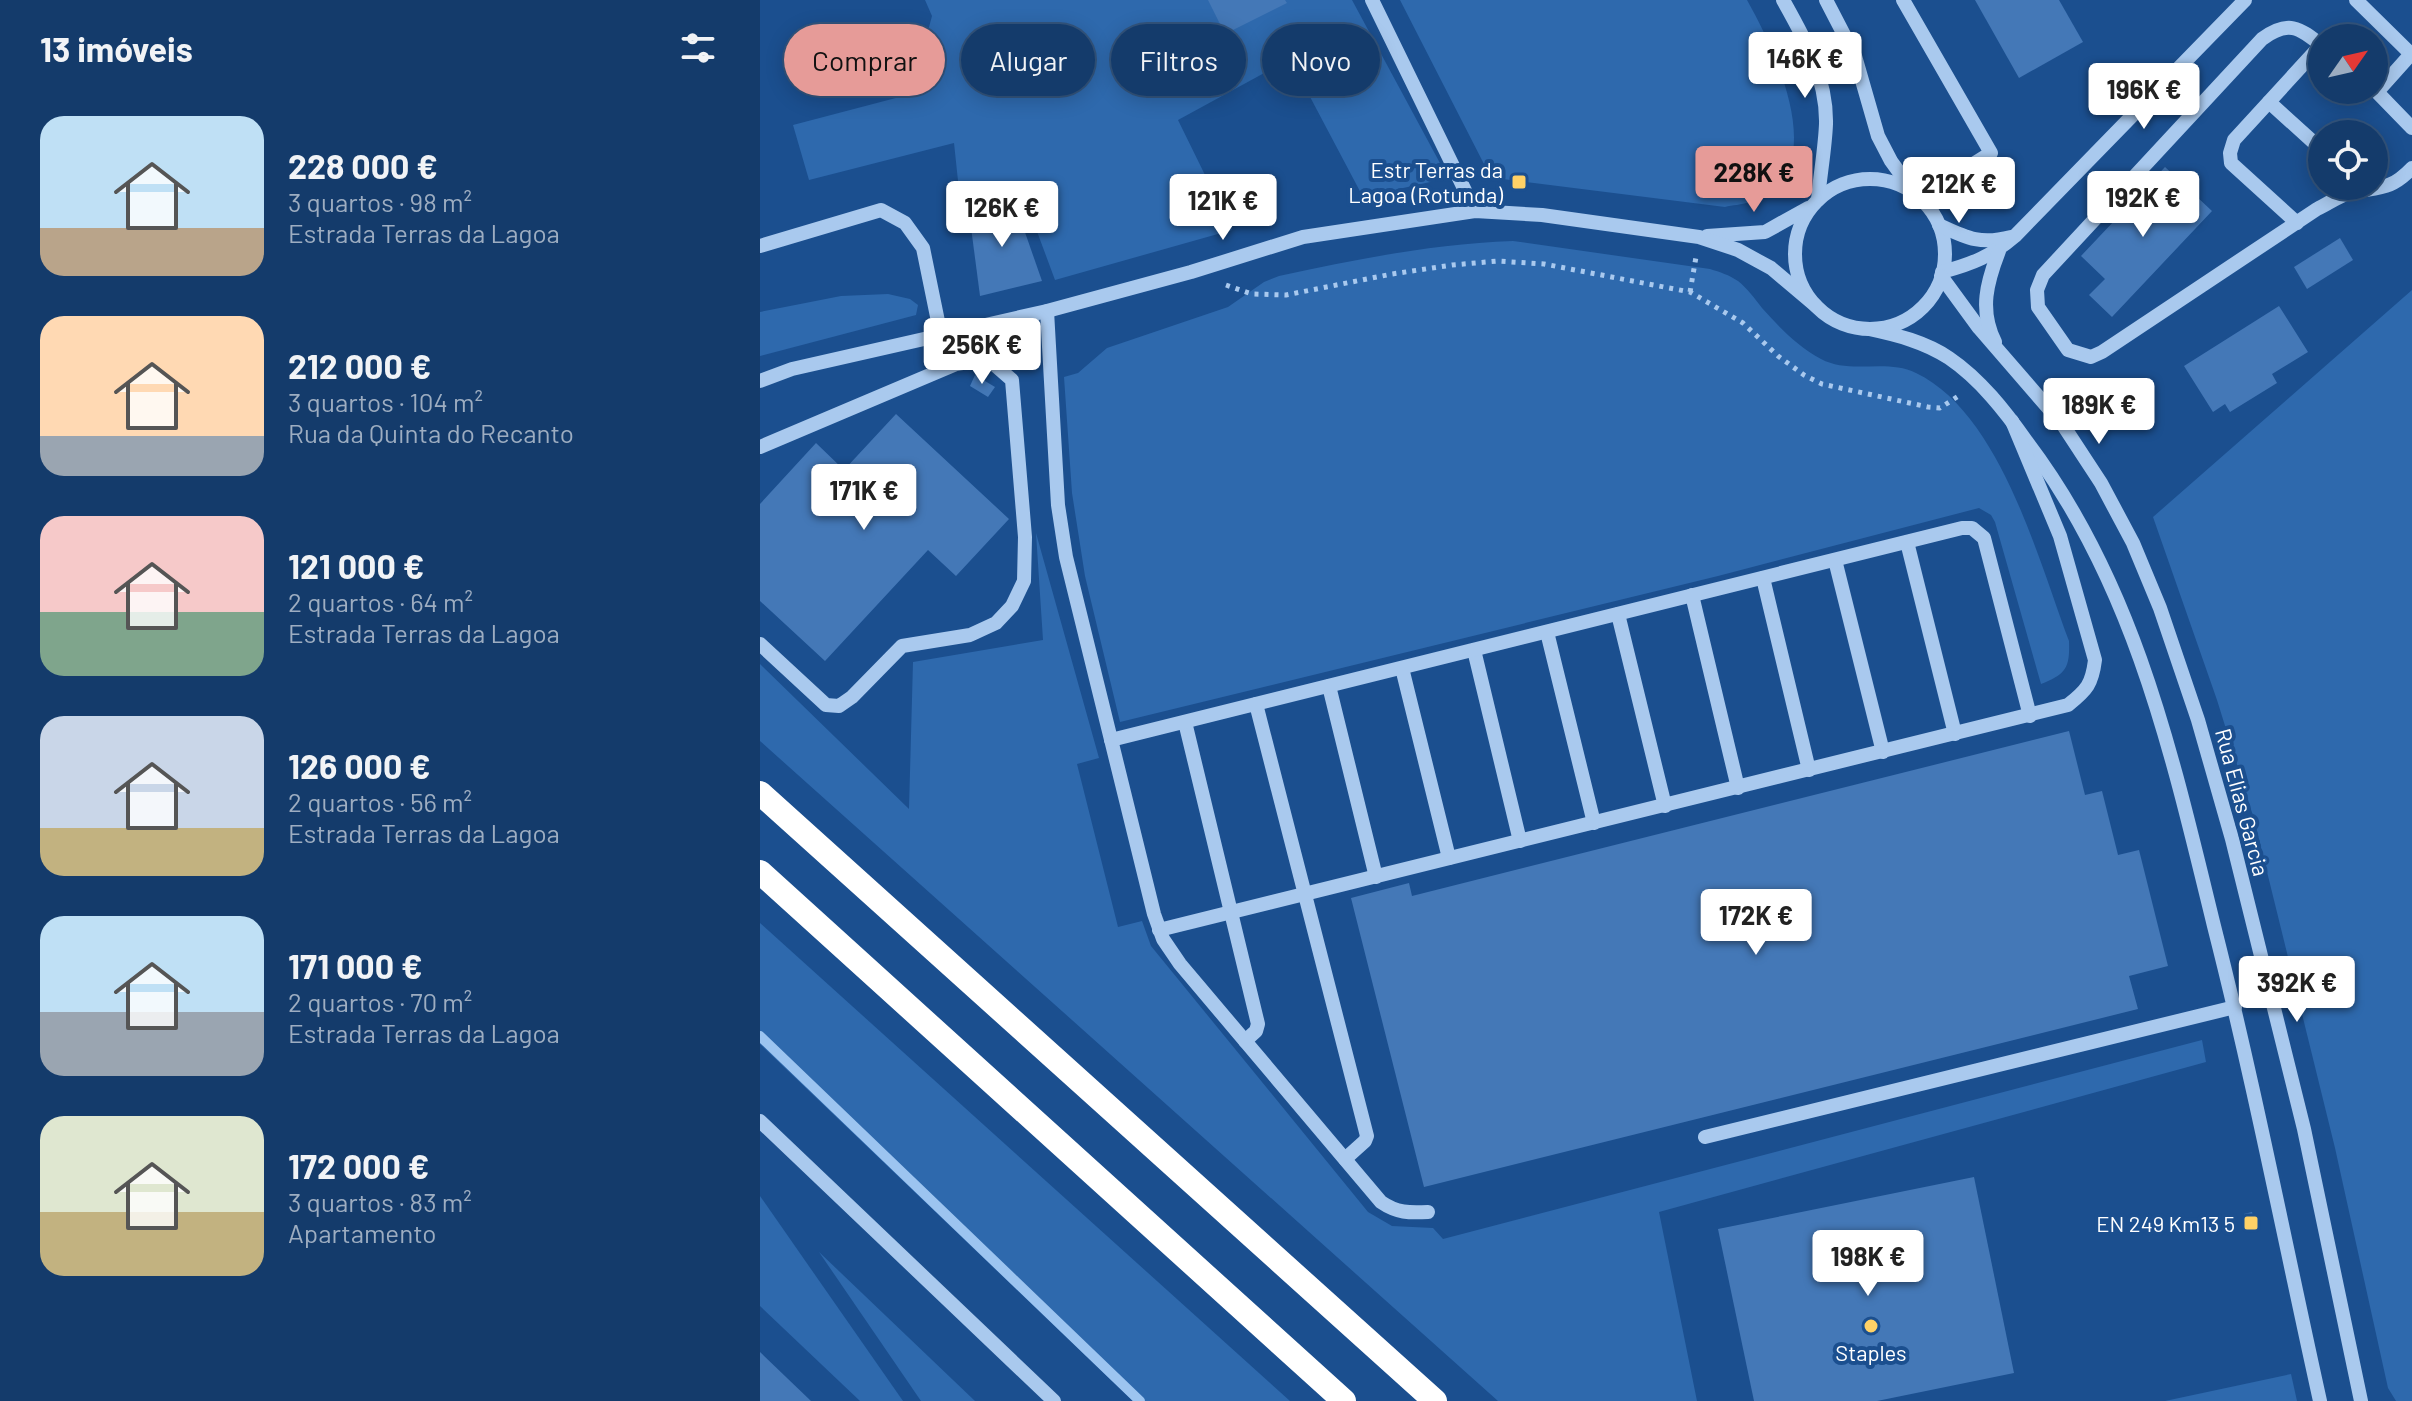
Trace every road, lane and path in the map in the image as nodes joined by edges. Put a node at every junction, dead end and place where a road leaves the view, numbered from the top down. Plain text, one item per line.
1 (1372, 0) edge
2 (1783, 0) edge
3 (1826, 0) edge
4 (1903, 0) edge
5 (2245, 0) edge
6 (2356, 0) edge
7 (2308, 35) edge
8 (2412, 54) edge
9 (2308, 61) edge
10 (2388, 78) edge
11 (2269, 102) junction
12 (2388, 104) edge
13 (2412, 128) edge
14 (2308, 137) edge
15 (2412, 168) edge
16 (2388, 185) edge
17 (1917, 196) junction
18 (2336, 200) edge
19 (1815, 202) junction
20 (1475, 211) junction
21 (2297, 223) junction
22 (1939, 225) junction
23 (2015, 236) junction
24 (1699, 237) junction
25 (760, 246) edge
26 (1999, 251) junction
27 (1191, 272) junction
28 (1942, 274) junction
29 (1690, 292) junction
30 (1816, 306) junction
31 (1047, 311) junction
32 (984, 325) junction
33 (1869, 329) junction
34 (941, 336) junction
35 (2003, 356) junction
36 (988, 359) junction
37 (1976, 380) junction
38 (760, 381) edge
39 (2012, 421) junction
40 (760, 447) edge
41 (1907, 542) junction
42 (1835, 560) junction
43 (1763, 578) junction
44 (1692, 595) junction
45 (1618, 614) junction
46 (1547, 632) junction
47 (760, 644) edge
48 (1474, 650) junction
49 (1402, 668) junction
50 (1329, 686) junction
51 (1256, 704) junction
52 (2030, 716) junction
53 (1185, 722) junction
54 (1955, 734) junction
55 (1111, 740) junction
56 (1883, 752) junction
57 (1809, 770) junction
58 (1738, 788) junction
59 (760, 793) edge
60 (1665, 806) junction
61 (1594, 823) junction
62 (1520, 841) junction
63 (1449, 858) junction
64 (760, 872) edge
65 (1376, 877) junction
66 (1305, 894) junction
67 (1232, 912) junction
68 (1159, 930) junction
69 (2235, 1007) junction
70 (1245, 1041) junction
71 (760, 1121) edge
72 (1705, 1137) dead end
73 (1345, 1159) junction
74 (1428, 1212) dead end
75 (1054, 1401) edge
76 (1344, 1401) edge
77 (1435, 1401) edge
78 (2320, 1401) edge
79 (2361, 1401) edge

1 - 20 street
2 - 19 street
3 - 17 street
4 - 17 street
5 - 23 street
6 - 8 street
7 - 21 street
8 - 10 street
9 - 11 street
11 - 14 street
11 - 21 street
12 - 13 street
15 - 16 street
17 - 19 street
17 - 22 street
18 - 21 street
19 - 24 street
19 - 30 street
20 - 24 street
20 - 27 street
22 - 23 street
22 - 28 street
23 - 26 street
24 - 29 path
24 - 30 street
25 - 34 street
26 - 28 street
26 - 35 street
27 - 29 path
27 - 31 street
28 - 33 street
28 - 35 street, Rua Elias Garcia
29 - 37 path
30 - 33 street
31 - 32 street
31 - 55 street
32 - 34 street
32 - 36 street
33 - 37 street
34 - 38 street
35 - 79 street, Rua Elias Garcia
36 - 40 street
36 - 47 street
37 - 39 street
39 - 52 street
39 - 69 street
41 - 42 street
41 - 52 street
41 - 54 street
42 - 43 street
42 - 56 street
43 - 44 street
43 - 57 street
44 - 45 street
44 - 58 street
45 - 46 street
45 - 60 street
46 - 48 street
46 - 61 street
48 - 49 street
48 - 62 street
49 - 50 street
49 - 63 street
50 - 51 street
50 - 65 street
51 - 53 street
51 - 66 street
52 - 54 street
53 - 55 street
53 - 67 street
54 - 56 street
55 - 68 street
56 - 57 street
57 - 58 street
58 - 60 street
59 - 77 highway
60 - 61 street
61 - 62 street
62 - 63 street
63 - 65 street
64 - 76 highway
65 - 66 street
66 - 67 street
66 - 73 street
67 - 68 street
67 - 70 street
68 - 70 street
69 - 72 street
69 - 78 street
70 - 73 street
71 - 75 street
73 - 74 street

